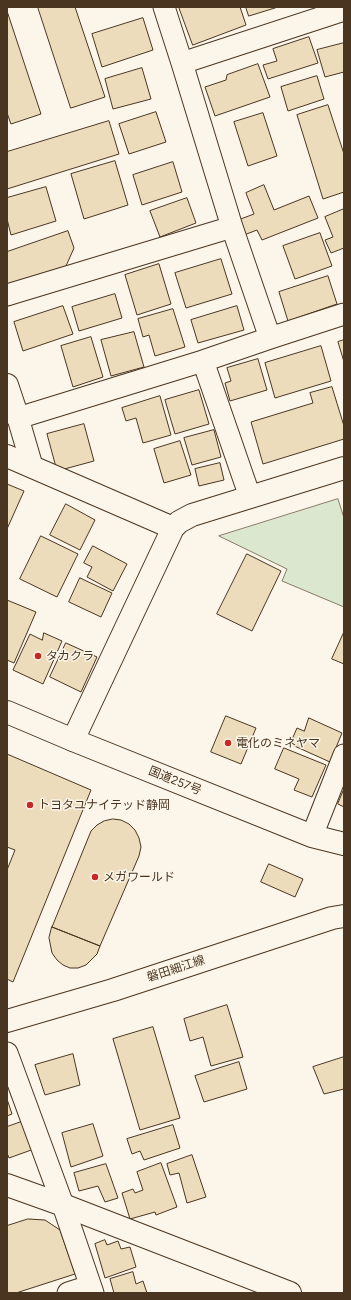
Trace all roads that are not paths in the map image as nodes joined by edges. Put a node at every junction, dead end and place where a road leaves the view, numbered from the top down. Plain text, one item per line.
1 (164, 7) edge
2 (344, 10) edge
3 (182, 63) junction
4 (232, 227) junction
5 (7, 295) edge
6 (344, 314) edge
7 (270, 338) junction
8 (203, 361) junction
9 (7, 385) edge
10 (18, 418) junction
11 (7, 456) edge
12 (32, 466) junction
13 (344, 468) edge
14 (250, 497) junction
15 (173, 528) junction
16 (7, 712) edge
17 (73, 740) junction
18 (344, 755) edge
19 (312, 836) junction
20 (343, 845) edge
21 (344, 916) edge
22 (7, 1021) edge
23 (7, 1053) edge
24 (7, 1186) edge
25 (63, 1205) junction
26 (92, 1289) edge
27 (68, 1293) edge
28 (290, 1293) edge

1 - 3 street
2 - 3 street
3 - 4 street
4 - 5 street
4 - 7 street
6 - 7 street
7 - 8 street
8 - 10 street
8 - 14 street
9 - 10 main road
10 - 12 street
11 - 12 main road
12 - 15 main road
13 - 14 main road
14 - 15 main road
15 - 17 main road
16 - 17 main road, 国道257号
17 - 19 main road, 国道257号
18 - 19 street
19 - 20 main road, 国道257号
21 - 22 main road, 磐田細江線
23 - 25 street
24 - 25 main road
25 - 26 street
25 - 28 main road
26 - 27 street

